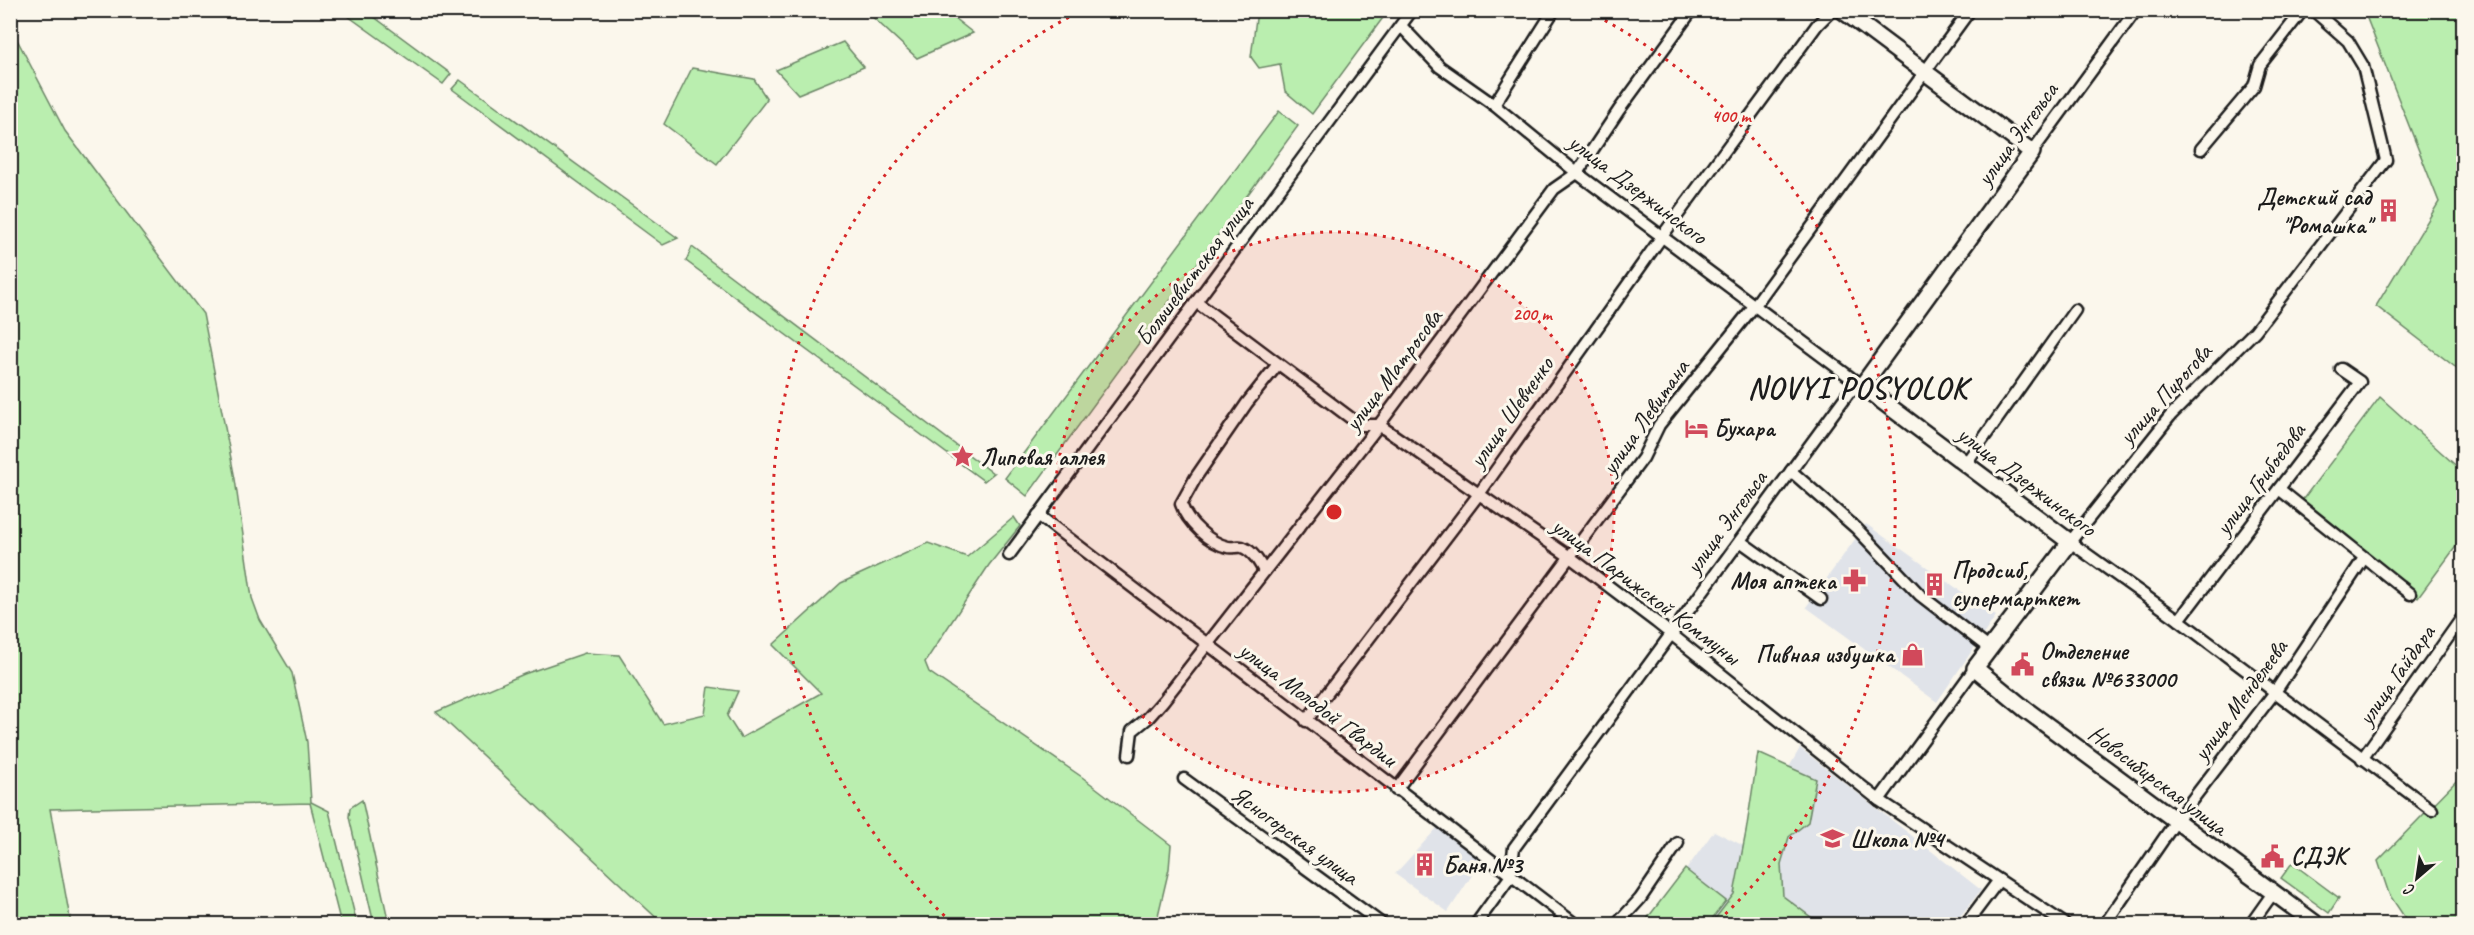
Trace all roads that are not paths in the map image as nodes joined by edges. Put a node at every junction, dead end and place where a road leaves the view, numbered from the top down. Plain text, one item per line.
1 (1412, 10) edge
2 (1554, 10) edge
3 (1692, 10) edge
4 (1833, 10) edge
5 (1842, 10) edge
6 (1970, 10) edge
7 (2136, 10) edge
8 (2303, 10) edge
9 (2313, 10) edge
10 (1402, 27) junction
11 (1926, 73) junction
12 (1494, 105) junction
13 (2201, 149) dead end
14 (2032, 152) junction
15 (1577, 173) junction
16 (1663, 235) junction
17 (1196, 302) junction
18 (1755, 305) junction
19 (2075, 310) dead end
20 (1278, 364) junction
21 (2341, 369) dead end
22 (1862, 386) junction
23 (1379, 425) junction
24 (1965, 464) junction
25 (1791, 471) junction
26 (2279, 489) junction
27 (1479, 494) junction
28 (1038, 515) junction
29 (1740, 541) junction
30 (2070, 542) junction
31 (1009, 555) dead end
32 (1569, 557) junction
33 (2364, 558) junction
34 (1264, 571) junction
35 (2410, 594) dead end
36 (1821, 599) dead end
37 (2463, 615) edge
38 (2179, 620) junction
39 (1673, 634) junction
40 (1207, 645) junction
41 (1990, 649) junction
42 (1976, 668) junction
43 (2275, 692) junction
44 (1306, 721) junction
45 (1129, 755) dead end
46 (2362, 759) junction
47 (1184, 779) dead end
48 (1396, 790) junction
49 (1879, 800) junction
50 (2432, 810) dead end
51 (2176, 821) junction
52 (1678, 843) dead end
53 (1510, 877) junction
54 (1998, 880) junction
55 (2273, 893) junction
56 (1382, 924) edge
57 (1476, 924) edge
58 (1575, 924) edge
59 (1617, 924) edge
60 (1966, 924) edge
61 (2065, 924) edge
62 (2105, 924) edge
63 (2253, 924) edge
64 (2316, 924) edge

1 - 10 street, Большевистская улица
2 - 12 street
3 - 15 street, улица Матросова
4 - 16 street, улица Шевченко
5 - 11 street
6 - 11 street, улица Левитана
7 - 14 street, улица Энгельса
8 - 13 street
9 - 30 street, улица Пирогова
10 - 12 street, улица Дзержинского
10 - 17 street, Большевистская улица
11 - 14 street
11 - 18 street, улица Левитана
12 - 15 street, улица Дзержинского
14 - 22 street, улица Энгельса
15 - 16 street, улица Дзержинского
15 - 23 street, улица Матросова
16 - 18 street, улица Дзержинского
16 - 27 street, улица Шевченко
17 - 20 street, улица Парижской Коммуны
17 - 28 street, Большевистская улица
18 - 22 street, улица Дзержинского
18 - 32 street, улица Левитана
19 - 24 street
20 - 23 street, улица Парижской Коммуны
20 - 34 street
21 - 26 street, улица Грибоедова
22 - 24 street, улица Дзержинского
22 - 25 street, улица Энгельса
23 - 27 street, улица Парижской Коммуны
23 - 34 street, улица Матросова
24 - 30 street, улица Дзержинского
25 - 29 street, улица Энгельса
25 - 41 street
26 - 33 street
26 - 38 street, улица Грибоедова
27 - 32 street, улица Парижской Коммуны
27 - 44 street, улица Шевченко
28 - 31 street, Большевистская улица
28 - 40 street, улица Молодой Гвардии
29 - 36 street
29 - 39 street, улица Энгельса
30 - 38 street, улица Дзержинского
30 - 41 street, улица Пирогова
32 - 39 street, улица Парижской Коммуны
32 - 48 street, улица Левитана
33 - 35 street
33 - 43 street, улица Менделеева
34 - 40 street, улица Матросова
37 - 46 street, улица Гайдара
38 - 43 street, улица Дзержинского
39 - 49 street, улица Парижской Коммуны
39 - 53 street, улица Энгельса
40 - 44 street, улица Молодой Гвардии
40 - 45 street, улица Матросова
41 - 42 street, улица Пирогова
42 - 49 street, улица Пирогова
42 - 51 street, Новосибирская улица
43 - 46 street, улица Дзержинского
43 - 51 street, улица Менделеева
44 - 48 street, улица Молодой Гвардии
46 - 50 street, улица Дзержинского
47 - 56 street, Ясногорская улица
48 - 53 street, улица Молодой Гвардии
49 - 54 street, улица Парижской Коммуны
51 - 55 street, Новосибирская улица
51 - 62 street, улица Менделеева
52 - 59 street
53 - 57 street, улица Энгельса
53 - 58 street, улица Молодой Гвардии
54 - 60 street
54 - 61 street, улица Парижской Коммуны
55 - 63 street
55 - 64 street, Новосибирская улица

